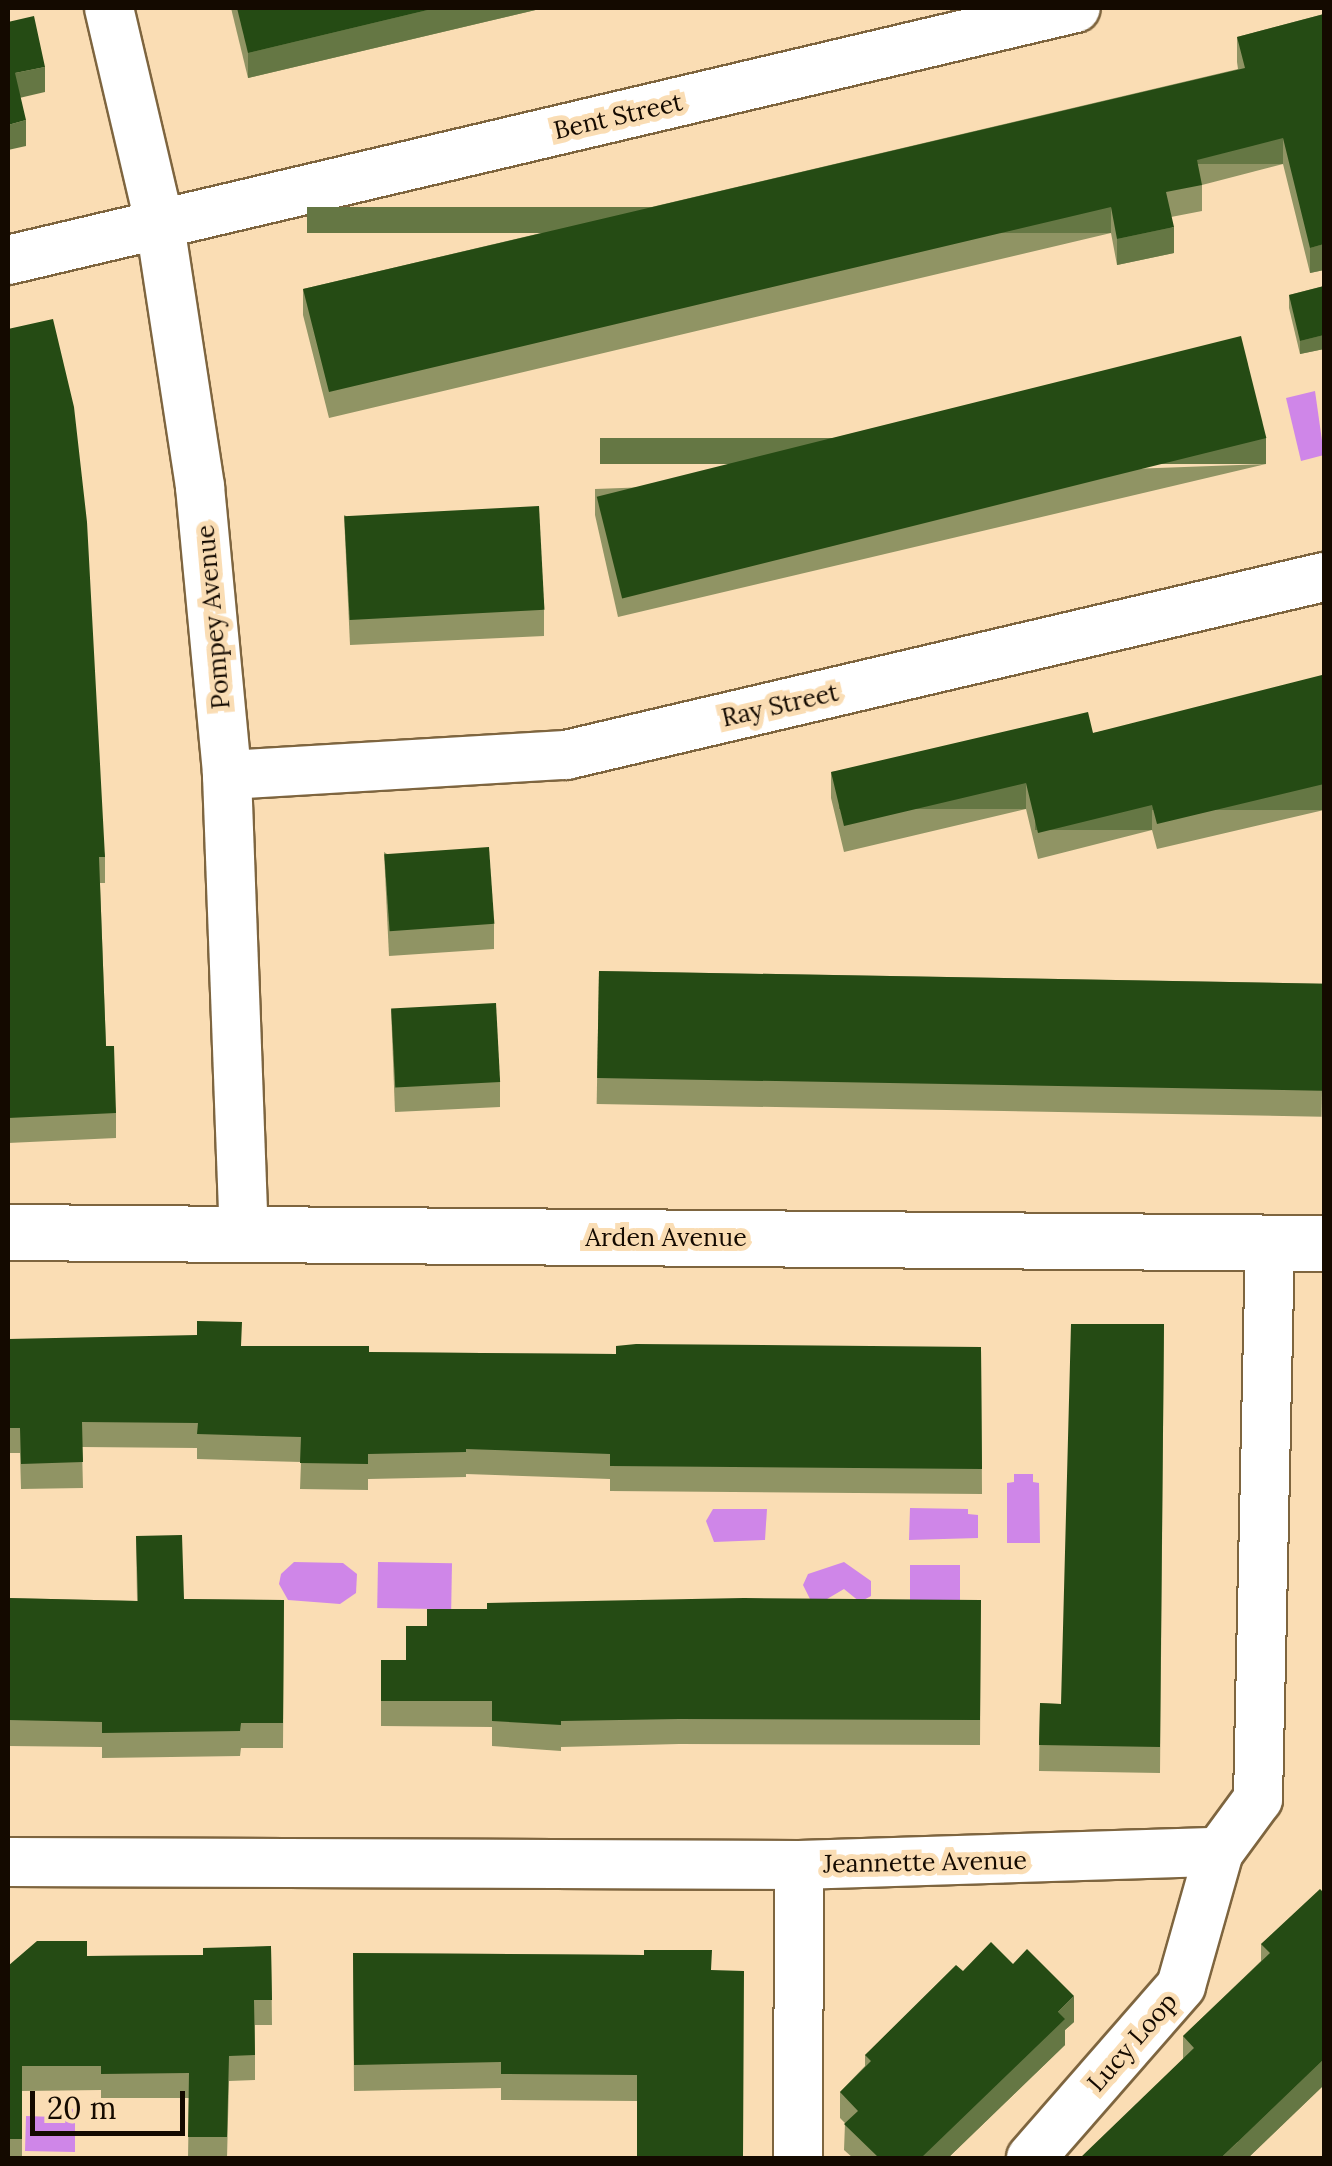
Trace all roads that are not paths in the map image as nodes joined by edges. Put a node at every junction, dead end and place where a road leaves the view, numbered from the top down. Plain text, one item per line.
1 (110, 8) edge
2 (1076, 8) edge
3 (160, 225) junction
4 (8, 260) edge
5 (1324, 578) edge
6 (227, 774) junction
7 (8, 1232) edge
8 (244, 1234) junction
9 (1270, 1242) junction
10 (1324, 1243) edge
11 (1220, 1852) junction
12 (8, 1862) edge
13 (800, 1865) junction
14 (798, 2158) edge
15 (1031, 2158) edge

1 - 3 street, Pompey Avenue
2 - 3 street, Bent Street
3 - 4 street, Bent Street
3 - 6 street, Pompey Avenue
5 - 6 street, Ray Street
6 - 8 street, Pompey Avenue
7 - 8 street, Arden Avenue
8 - 9 street, Arden Avenue
9 - 10 street, Arden Avenue
9 - 11 street
11 - 13 street, Jeannette Avenue
11 - 15 street, Lucy Loop
12 - 13 street, Jeannette Avenue
13 - 14 street

